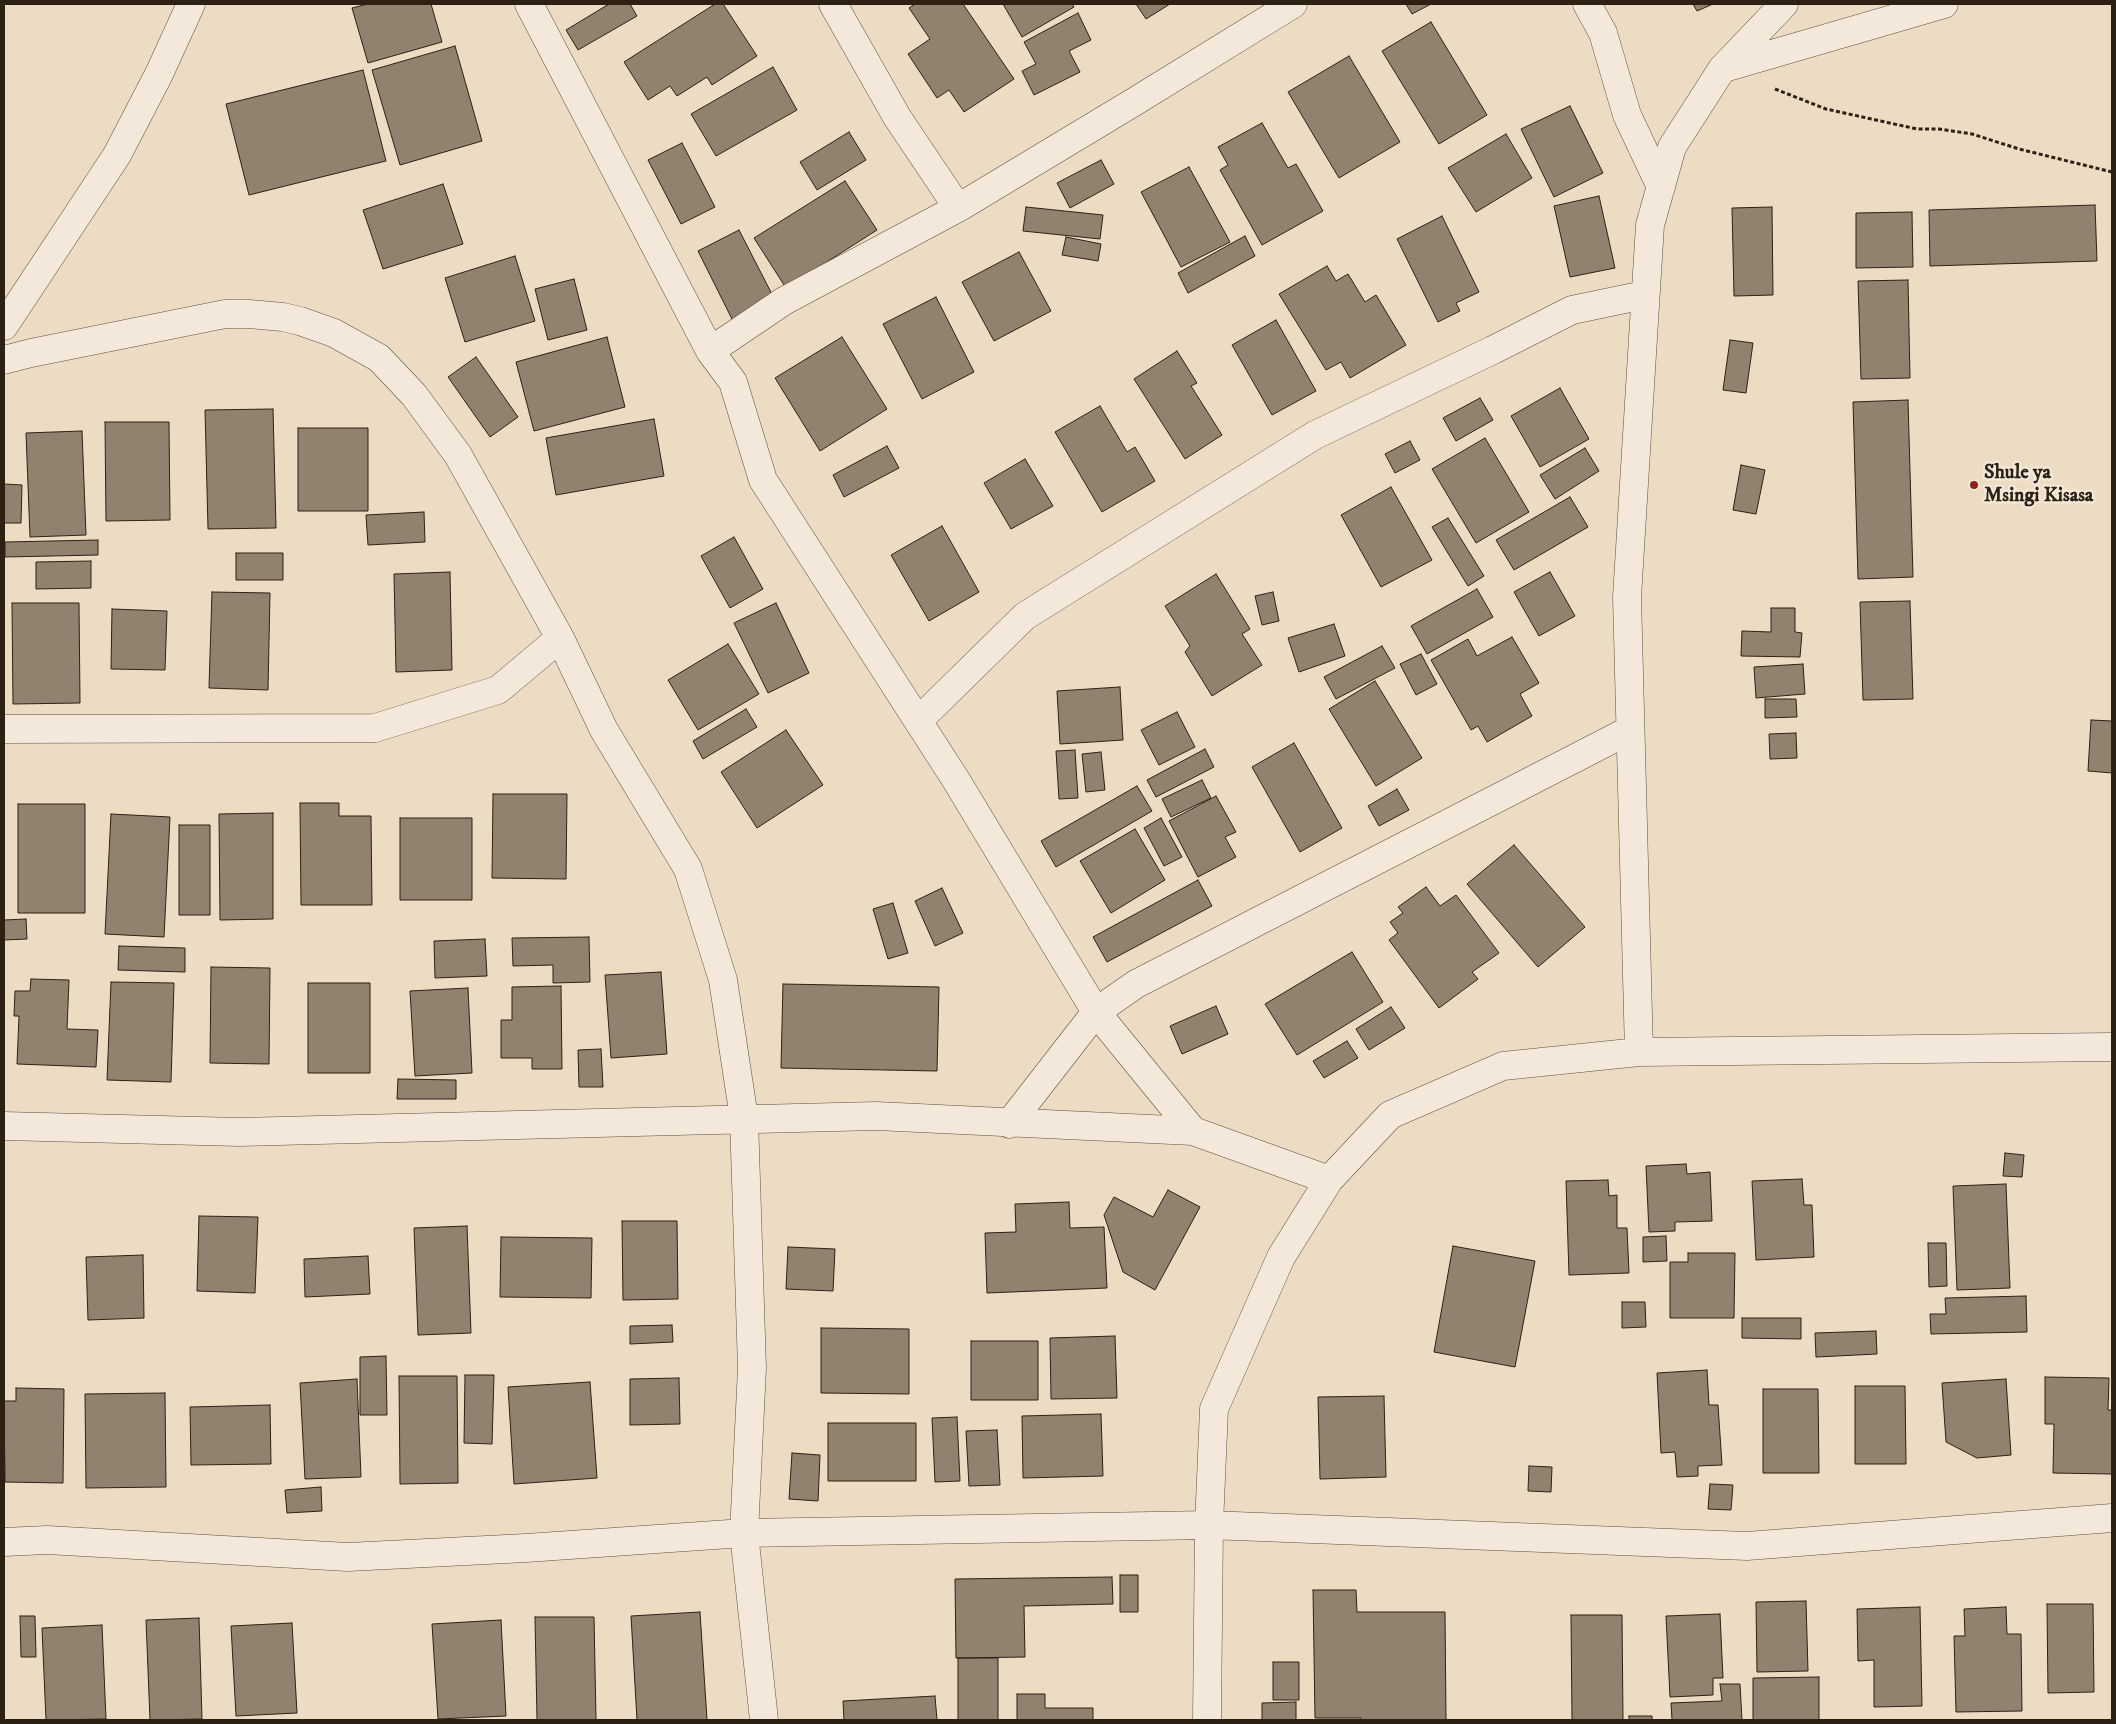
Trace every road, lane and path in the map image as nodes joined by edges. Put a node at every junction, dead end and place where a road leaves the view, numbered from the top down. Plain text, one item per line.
1 (191, 4) edge
2 (529, 4) edge
3 (833, 4) edge
4 (1293, 4) edge
5 (1588, 4) edge
6 (1784, 4) edge
7 (1944, 4) edge
8 (1722, 69) junction
9 (1774, 88) dead end
10 (2112, 172) edge
11 (1661, 188) junction
12 (958, 208) junction
13 (1644, 295) junction
14 (4, 326) edge
15 (710, 351) junction
16 (4, 360) edge
17 (560, 638) junction
18 (918, 721) junction
19 (4, 729) edge
20 (1630, 730) junction
21 (1096, 1012) junction
22 (2112, 1048) edge
23 (1639, 1052) junction
24 (744, 1118) junction
25 (1009, 1124) junction
26 (4, 1126) edge
27 (1192, 1131) junction
28 (1329, 1180) junction
29 (2112, 1518) edge
30 (1209, 1525) junction
31 (744, 1533) junction
32 (4, 1542) edge
33 (764, 1720) edge
34 (1207, 1720) edge

1 - 14 street
2 - 15 street
3 - 12 street
4 - 12 street
5 - 11 street
6 - 8 street
7 - 8 street
8 - 11 street
9 - 10 path
11 - 13 street
12 - 15 street
13 - 18 street
13 - 20 street
15 - 18 street
16 - 17 street
17 - 19 street
17 - 24 street
18 - 21 street
20 - 21 street
20 - 23 street
21 - 25 street
21 - 27 street
22 - 23 street
23 - 28 street
24 - 25 street
24 - 26 street
24 - 31 street
25 - 27 street
27 - 28 street
28 - 30 street
29 - 30 street
30 - 31 street
30 - 34 street
31 - 32 street
31 - 33 street

